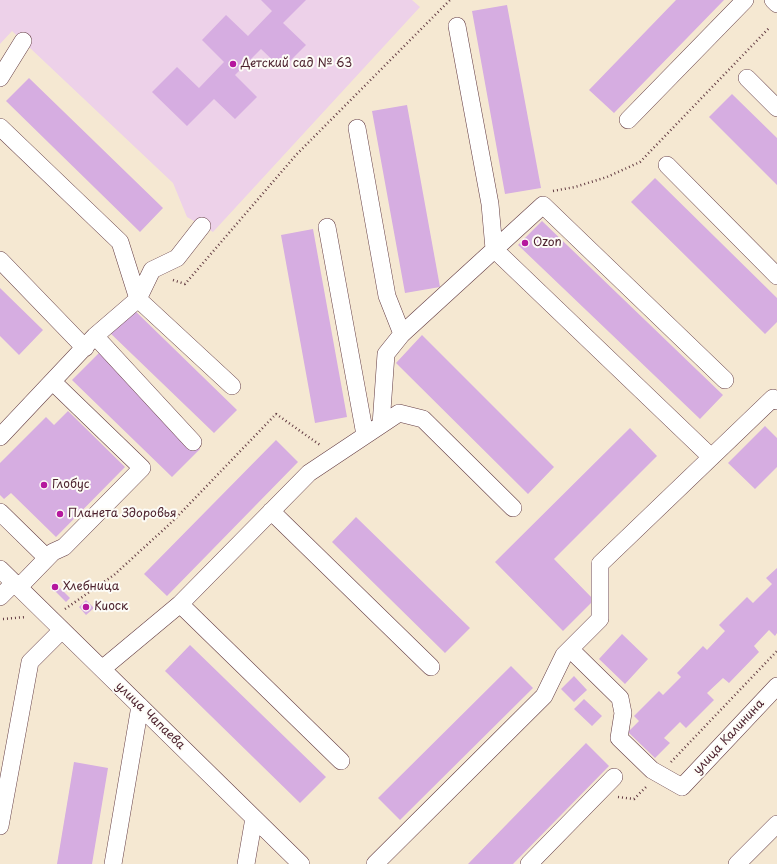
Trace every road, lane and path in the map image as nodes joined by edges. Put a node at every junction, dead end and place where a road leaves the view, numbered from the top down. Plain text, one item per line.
1 (450, 0) edge
2 (745, 0) edge
3 (773, 0) edge
4 (777, 4) edge
5 (457, 26) dead end
6 (770, 27) dead end
7 (23, 41) dead end
8 (0, 78) edge
9 (747, 78) dead end
10 (777, 108) edge
11 (628, 120) dead end
12 (0, 127) edge
13 (357, 128) dead end
14 (667, 165) dead end
15 (543, 205) junction
16 (202, 226) dead end
17 (327, 227) dead end
18 (494, 249) junction
19 (0, 260) edge
20 (777, 276) edge
21 (167, 278) dead end
22 (138, 300) junction
23 (402, 334) junction
24 (90, 342) junction
25 (725, 380) dead end
26 (53, 382) junction
27 (232, 386) dead end
28 (777, 401) edge
29 (381, 425) junction
30 (1, 434) edge
31 (365, 436) junction
32 (193, 442) dead end
33 (335, 456) junction
34 (711, 457) junction
35 (513, 508) dead end
36 (271, 511) junction
37 (0, 512) edge
38 (47, 558) junction
39 (0, 569) edge
40 (16, 585) junction
41 (0, 597) edge
42 (180, 604) junction
43 (65, 609) dead end
44 (29, 617) dead end
45 (3, 619) dead end
46 (62, 630) junction
47 (570, 649) junction
48 (777, 651) edge
49 (431, 667) dead end
50 (102, 669) junction
51 (777, 686) edge
52 (140, 706) junction
53 (341, 761) dead end
54 (659, 774) junction
55 (614, 777) dead end
56 (254, 818) junction
57 (777, 824) edge
58 (0, 826) edge
59 (113, 864) edge
60 (246, 864) edge
61 (301, 864) edge
62 (375, 864) edge
63 (529, 864) edge
64 (737, 864) edge

1 - 21 path
2 - 11 street
3 - 4 street
5 - 18 street
6 - 15 path
7 - 8 street
9 - 10 street
12 - 22 street
13 - 23 street
14 - 20 street
15 - 18 street
15 - 25 street
16 - 22 street
17 - 31 street
18 - 23 street
18 - 34 street
19 - 24 street
22 - 24 street
22 - 27 street
23 - 29 street
24 - 26 street
24 - 32 street
26 - 30 street
26 - 38 street
28 - 34 street
29 - 31 street
29 - 35 street
31 - 33 street
33 - 36 street
33 - 43 path
34 - 47 street
36 - 42 street
36 - 49 street
37 - 38 street
38 - 40 street
39 - 40 street, улица Чапаева
40 - 41 street
40 - 46 street, улица Чапаева
42 - 50 street
42 - 53 street
44 - 45 path
46 - 50 street, улица Чапаева
46 - 58 street
47 - 54 street
47 - 62 street
48 - 54 path
50 - 52 street, улица Чапаева
51 - 54 street, улица Калинина
52 - 56 street, улица Чапаева
52 - 59 street
55 - 63 street
56 - 60 street
56 - 61 street, улица Чапаева
57 - 64 street

